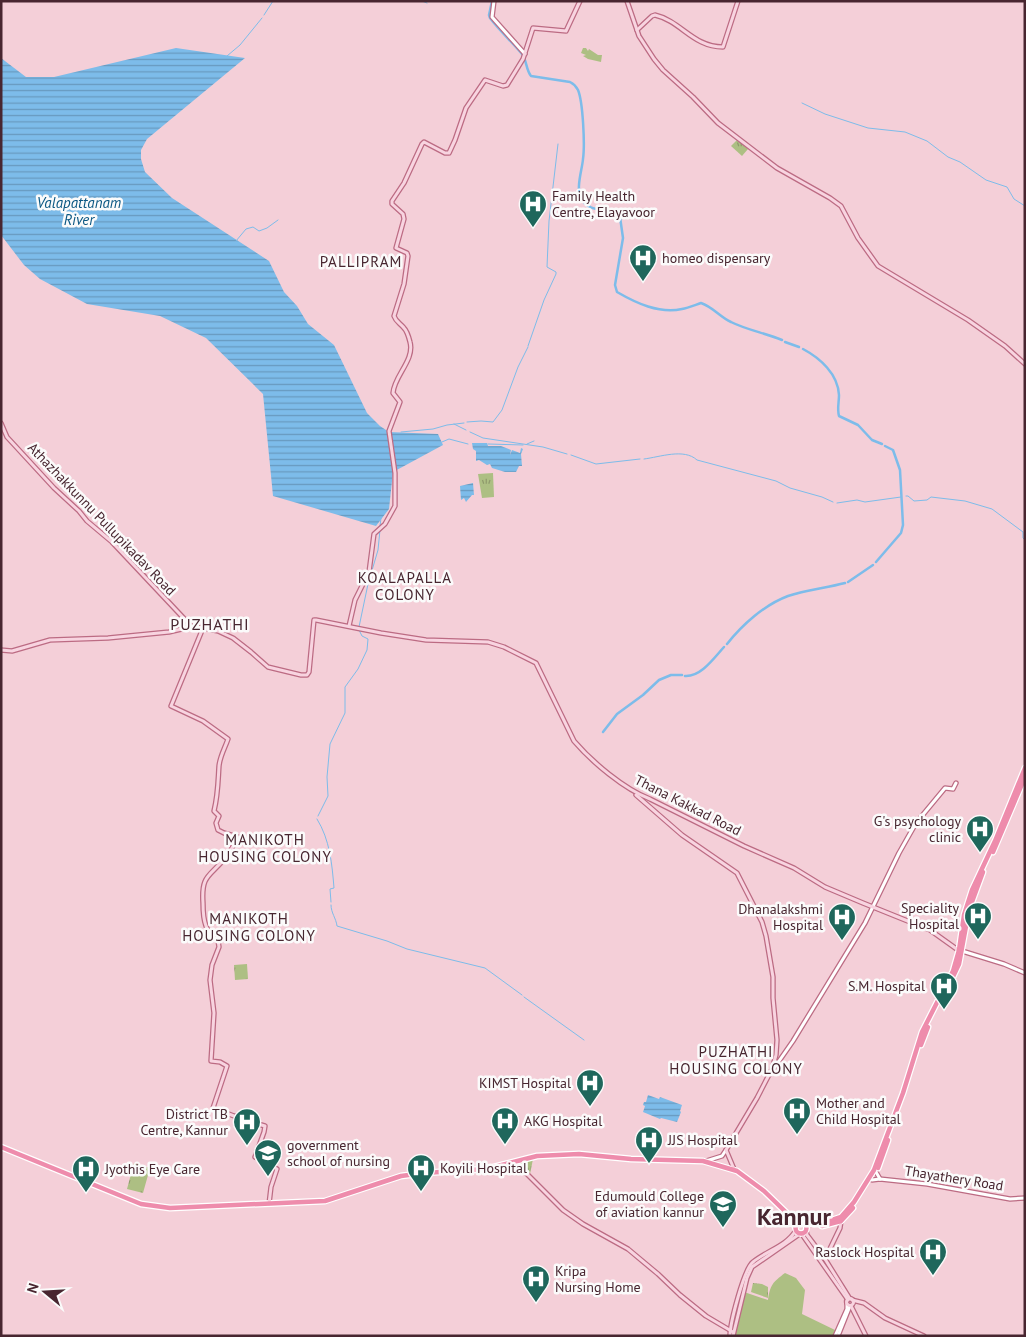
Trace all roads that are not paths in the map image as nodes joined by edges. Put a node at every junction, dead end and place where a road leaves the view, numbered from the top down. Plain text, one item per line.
1 (494, 1) edge
2 (580, 1) edge
3 (626, 1) edge
4 (738, 1) edge
5 (637, 30) junction
6 (524, 56) junction
7 (1025, 364) edge
8 (1, 424) edge
9 (349, 626) junction
10 (192, 627) junction
11 (203, 628) junction
12 (1, 650) edge
13 (1025, 768) edge
14 (1025, 777) edge
15 (956, 783) dead end
16 (634, 792) junction
17 (985, 864) junction
18 (872, 907) junction
19 (960, 951) junction
20 (1025, 972) edge
21 (770, 1074) junction
22 (1, 1146) edge
23 (726, 1150) junction
24 (552, 1156) junction
25 (703, 1161) junction
26 (506, 1164) junction
27 (875, 1171) junction
28 (736, 1172) junction
29 (880, 1179) junction
30 (872, 1180) junction
31 (1025, 1198) edge
32 (269, 1205) junction
33 (788, 1216) junction
34 (841, 1219) junction
35 (804, 1225) junction
36 (798, 1229) junction
37 (791, 1239) junction
38 (808, 1240) junction
39 (825, 1259) junction
40 (850, 1303) junction
41 (731, 1326) junction
42 (723, 1327) junction
43 (731, 1334) edge
44 (837, 1336) edge
45 (866, 1336) edge
46 (924, 1336) edge

1 - 6 street
2 - 6 main road
3 - 5 main road
4 - 5 main road
5 - 7 main road
6 - 9 main road
8 - 10 main road, Athazhakkunnu Pullupikadav Road
9 - 11 main road, Thana Kakkad Road
9 - 16 main road, Thana Kakkad Road
10 - 11 main road, Thana Kakkad Road
10 - 12 main road, Thana Kakkad Road
11 - 32 main road
13 - 17 highway
14 - 17 highway
15 - 18 street
16 - 18 main road, Thana Kakkad Road
16 - 21 main road
17 - 19 highway
18 - 19 main road, Thana Kakkad Road
18 - 21 street
19 - 20 street
19 - 27 highway
21 - 23 main road
22 - 32 highway
23 - 25 street
23 - 28 main road
24 - 25 highway
24 - 26 highway
24 - 28 highway
25 - 28 highway
26 - 32 highway
26 - 42 main road
27 - 29 street
27 - 30 highway
27 - 34 highway
28 - 33 highway
29 - 30 street, Thayathery Road
29 - 31 street, Thayathery Road
30 - 34 highway
33 - 35 highway
33 - 36 highway
34 - 35 highway
34 - 35 highway
34 - 39 main road
35 - 36 highway
35 - 36 highway
35 - 39 main road
36 - 37 main road
36 - 37 main road
36 - 38 main road
37 - 38 main road
37 - 41 main road
37 - 43 main road
38 - 40 main road
39 - 40 main road
40 - 44 street
40 - 45 main road
40 - 46 main road
41 - 42 main road
41 - 43 main road
42 - 43 main road

